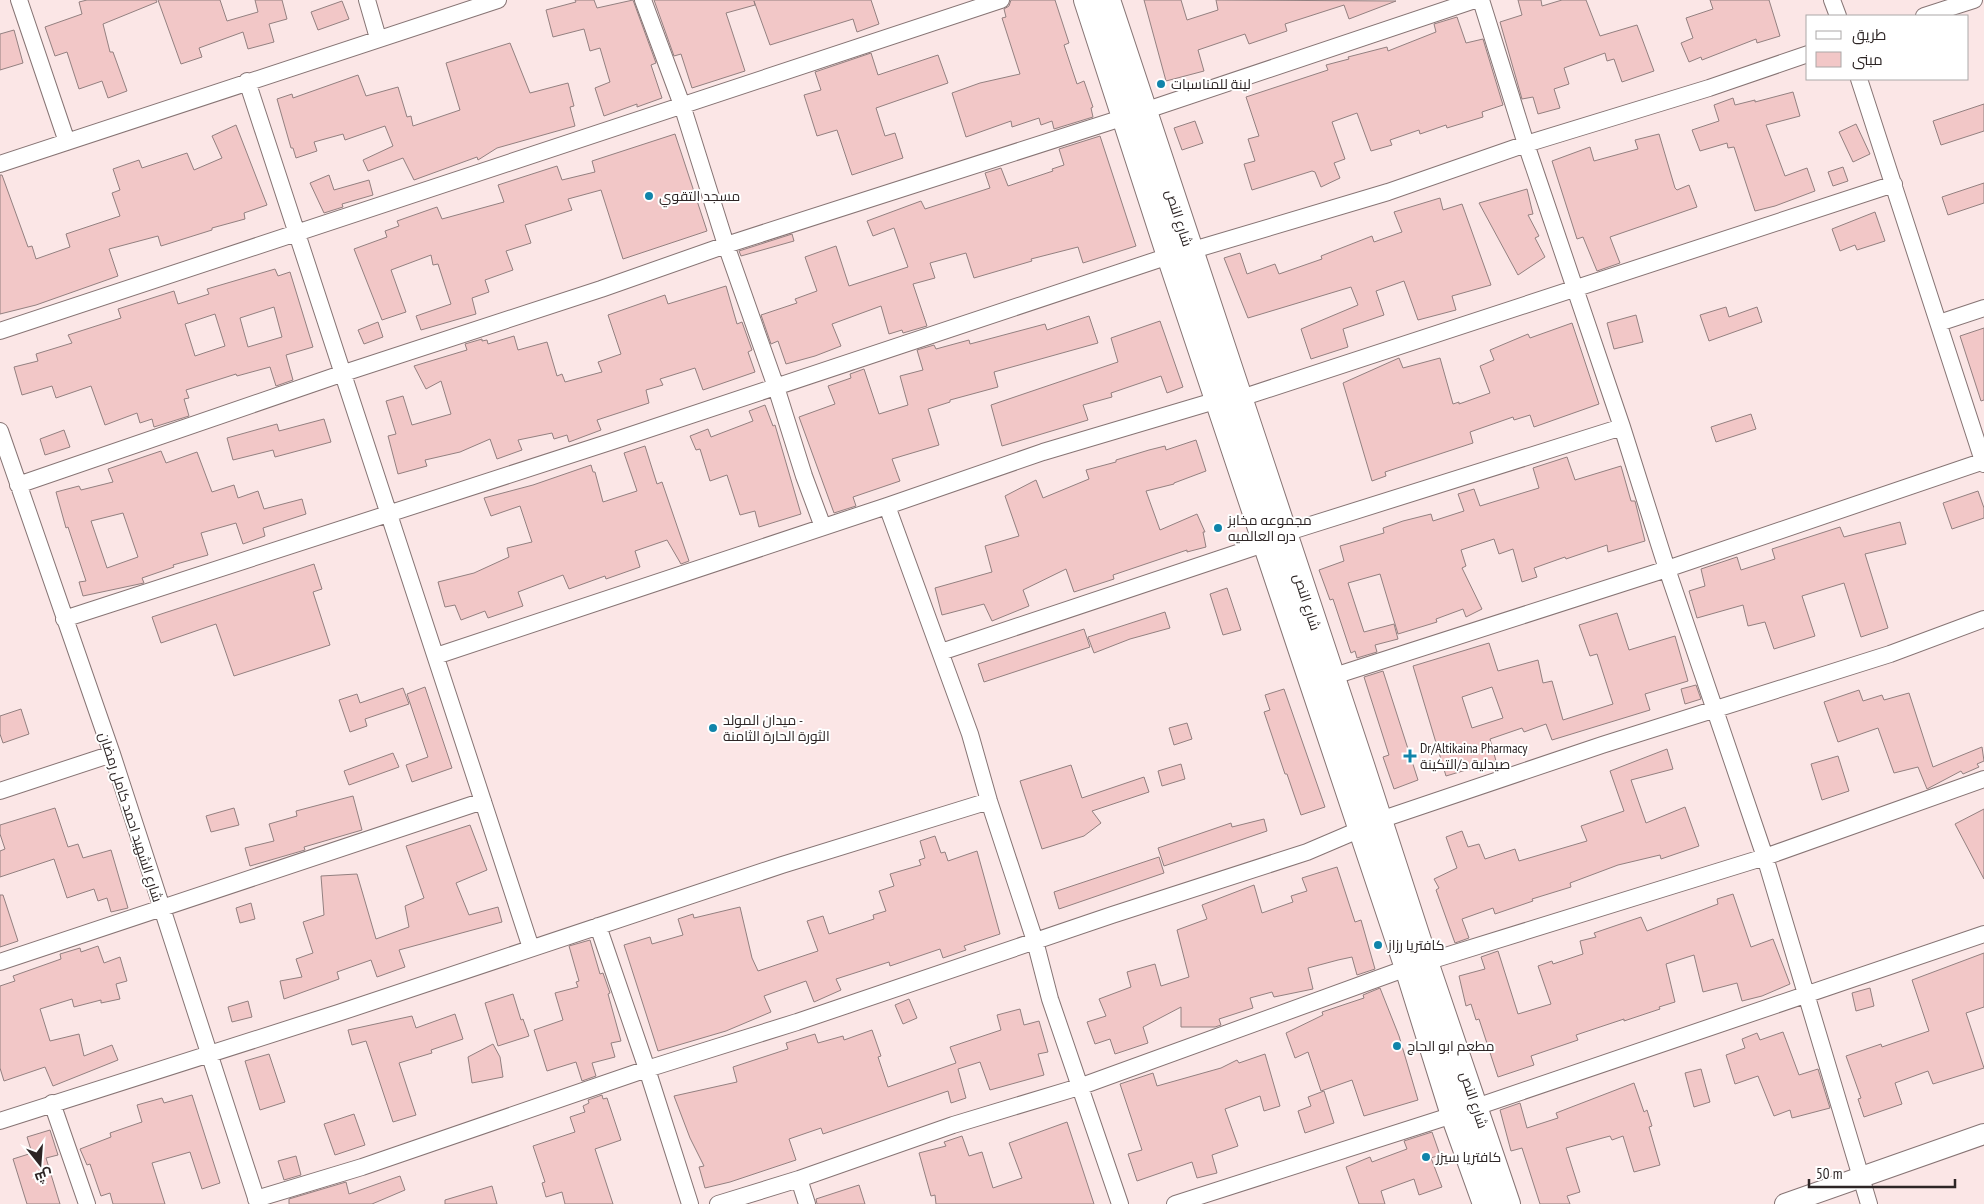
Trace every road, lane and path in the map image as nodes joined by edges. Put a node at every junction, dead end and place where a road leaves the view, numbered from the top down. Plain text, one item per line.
1 (19, 0) edge
2 (367, 0) edge
3 (498, 0) edge
4 (643, 0) edge
5 (1001, 0) edge
6 (1086, 0) edge
7 (1108, 0) edge
8 (1475, 0) edge
9 (1481, 0) edge
10 (1832, 0) edge
11 (1974, 0) edge
12 (1838, 15) edge
13 (1927, 15) edge
14 (378, 38) junction
15 (1806, 55) edge
16 (1859, 80) edge
17 (247, 81) junction
18 (682, 105) junction
19 (1135, 114) junction
20 (67, 142) junction
21 (1526, 144) junction
22 (0, 164) edge
23 (1894, 184) junction
24 (296, 235) junction
25 (726, 245) junction
26 (1180, 253) junction
27 (1576, 287) junction
28 (1984, 308) edge
29 (1939, 324) junction
30 (0, 331) edge
31 (342, 374) junction
32 (776, 387) junction
33 (1230, 399) junction
34 (1622, 427) junction
35 (0, 431) edge
36 (1984, 462) edge
37 (18, 485) junction
38 (888, 506) junction
39 (388, 513) junction
40 (823, 527) junction
41 (1276, 538) junction
42 (1666, 569) junction
43 (64, 619) junction
44 (1984, 619) edge
45 (940, 652) junction
46 (436, 656) junction
47 (1332, 677) junction
48 (1714, 709) junction
49 (112, 754) junction
50 (1984, 779) edge
51 (0, 791) edge
52 (483, 801) junction
53 (989, 801) junction
54 (1371, 825) junction
55 (1765, 858) junction
56 (161, 909) junction
57 (598, 926) junction
58 (1984, 934) edge
59 (1036, 941) junction
60 (531, 948) junction
61 (0, 962) edge
62 (1416, 965) junction
63 (1808, 995) junction
64 (209, 1055) junction
65 (647, 1069) junction
66 (1079, 1087) junction
67 (52, 1103) junction
68 (1476, 1107) junction
69 (1453, 1115) junction
70 (0, 1121) edge
71 (1984, 1134) edge
72 (1862, 1176) junction
73 (799, 1179) junction
74 (257, 1202) edge
75 (87, 1204) edge
76 (690, 1204) edge
77 (718, 1204) edge
78 (807, 1204) edge
79 (1120, 1204) edge
80 (1175, 1204) edge
81 (1485, 1204) edge
82 (1508, 1204) edge
83 (1785, 1204) edge
84 (1869, 1204) edge

1 - 20 street
2 - 14 street
3 - 14 street
4 - 18 street
5 - 18 street
6 - 19 main road, شارع النص
7 - 19 main road, شارع النص
8 - 19 street
9 - 21 street
10 - 12 street
11 - 13 street
14 - 17 street
15 - 21 street
16 - 23 street
17 - 20 street
17 - 24 street
18 - 24 street
18 - 25 street
19 - 25 street
19 - 26 main road, شارع النص
20 - 22 street
21 - 26 street
21 - 27 street
23 - 27 street
23 - 29 street
24 - 30 street
24 - 31 street
25 - 31 street
25 - 32 street
26 - 32 street
26 - 33 main road, شارع النص
27 - 33 street
27 - 34 street
28 - 29 street
29 - 36 street
31 - 37 street
31 - 39 street
32 - 39 street
32 - 40 street
33 - 38 street
33 - 41 main road, شارع النص
34 - 41 street
34 - 42 street
35 - 37 street, شارع الشهيد احمد كامل رمضان
36 - 42 street
37 - 43 street, شارع الشهيد احمد كامل رمضان
38 - 40 street
38 - 45 street
39 - 43 street
39 - 46 street
40 - 46 street
41 - 45 street
41 - 47 main road, شارع النص
41 - 54 main road, شارع النص
42 - 47 street
42 - 48 street
43 - 49 street, شارع الشهيد احمد كامل رمضان
44 - 48 street
45 - 53 street
46 - 52 street
47 - 54 main road, شارع النص
48 - 54 street
48 - 55 street
49 - 51 street
49 - 56 street, شارع الشهيد احمد كامل رمضان
50 - 55 street
52 - 56 street
52 - 60 street
53 - 57 street
53 - 59 street
54 - 59 street
54 - 62 main road, شارع النص
55 - 62 street
55 - 63 street
56 - 61 street
56 - 64 street, شارع الشهيد احمد كامل رمضان
57 - 60 street
57 - 65 street
58 - 63 street
59 - 65 street
59 - 66 street
60 - 64 street
62 - 66 street
62 - 68 main road, شارع النص
62 - 69 main road, شارع النص
63 - 68 street
63 - 72 street
64 - 67 street
64 - 74 street, شارع الشهيد احمد كامل رمضان
65 - 74 street
65 - 76 street
66 - 73 street
66 - 79 street
67 - 70 street
67 - 75 street
68 - 82 main road, شارع النص
69 - 80 street
69 - 81 main road, شارع النص
71 - 72 street
72 - 83 street
72 - 84 street
73 - 77 street
73 - 78 street

